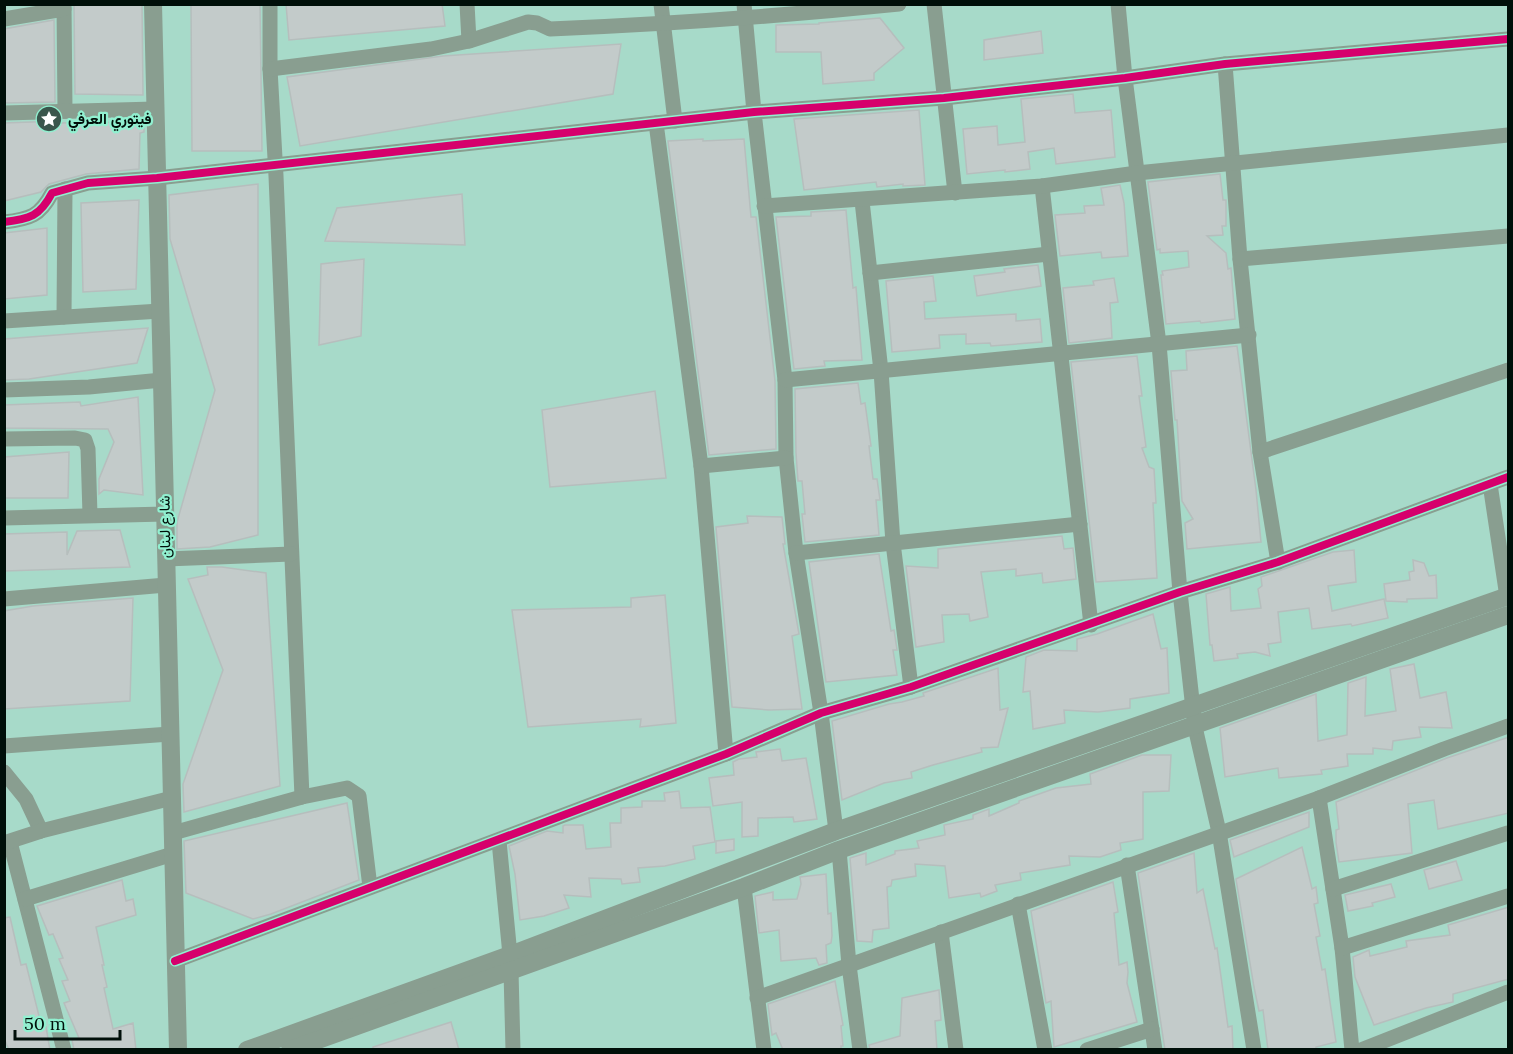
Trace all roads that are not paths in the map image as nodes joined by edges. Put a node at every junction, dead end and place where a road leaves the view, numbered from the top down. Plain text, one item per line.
1 (153, 4) edge
2 (270, 4) edge
3 (467, 4) edge
4 (661, 4) edge
5 (899, 4) edge
6 (934, 4) edge
7 (1118, 4) edge
8 (64, 7) edge
9 (838, 8) edge
10 (744, 12) edge
11 (4, 19) edge
12 (664, 24) junction
13 (1509, 39) edge
14 (469, 41) junction
15 (1226, 64) junction
16 (270, 69) junction
17 (1125, 78) junction
18 (944, 98) junction
19 (155, 109) junction
20 (65, 111) junction
21 (754, 112) junction
22 (4, 113) edge
23 (675, 121) junction
24 (656, 123) junction
25 (1509, 135) edge
26 (275, 164) junction
27 (1233, 164) junction
28 (1137, 173) junction
29 (157, 178) junction
30 (1042, 186) junction
31 (65, 189) junction
32 (955, 194) junction
33 (862, 201) junction
34 (764, 206) junction
35 (4, 222) edge
36 (1509, 236) edge
37 (1050, 254) junction
38 (1240, 259) junction
39 (870, 273) junction
40 (160, 311) junction
41 (64, 317) junction
42 (4, 321) edge
43 (1249, 335) junction
44 (1159, 344) junction
45 (1061, 353) junction
46 (1509, 370) edge
47 (881, 371) junction
48 (162, 380) junction
49 (785, 380) junction
50 (4, 390) edge
51 (4, 439) edge
52 (1260, 452) junction
53 (786, 458) junction
54 (701, 466) junction
55 (1509, 477) edge
56 (1490, 484) junction
57 (165, 514) junction
58 (90, 515) junction
59 (4, 518) edge
60 (1080, 524) junction
61 (893, 543) junction
62 (796, 553) junction
63 (291, 554) junction
64 (166, 559) junction
65 (1278, 562) junction
66 (166, 585) junction
67 (1180, 592) junction
68 (4, 598) edge
69 (1508, 610) edge
70 (1091, 625) junction
71 (911, 687) junction
72 (1192, 707) junction
73 (821, 713) junction
74 (1509, 726) edge
75 (1195, 727) junction
76 (170, 734) junction
77 (4, 746) edge
78 (726, 754) junction
79 (4, 772) edge
80 (302, 797) junction
81 (172, 798) junction
82 (1319, 798) junction
83 (41, 831) junction
84 (836, 831) junction
85 (1219, 832) junction
86 (173, 833) junction
87 (1509, 833) edge
88 (499, 841) junction
89 (7, 843) edge
90 (839, 850) junction
91 (173, 854) junction
92 (1127, 865) junction
93 (370, 887) junction
94 (744, 887) junction
95 (1334, 889) junction
96 (1509, 896) edge
97 (25, 899) junction
98 (1018, 904) junction
99 (941, 932) junction
100 (1342, 948) junction
101 (175, 961) junction
102 (511, 963) junction
103 (849, 965) junction
104 (1509, 992) edge
105 (757, 998) junction
106 (177, 1027) junction
107 (1152, 1029) junction
108 (64, 1050) edge
109 (164, 1050) edge
110 (178, 1050) edge
111 (247, 1050) edge
112 (290, 1050) edge
113 (513, 1050) edge
114 (764, 1050) edge
115 (860, 1050) edge
116 (956, 1050) edge
117 (1045, 1050) edge
118 (1088, 1050) edge
119 (1155, 1050) edge
120 (1254, 1050) edge
121 (1353, 1050) edge
122 (1361, 1050) edge

1 - 19 street, شارع لبنان
2 - 16 street
3 - 14 street
4 - 12 street
5 - 9 street
6 - 18 street
7 - 17 street
8 - 11 street
8 - 20 street
9 - 10 street
10 - 12 street
10 - 21 street
12 - 14 street
12 - 23 street
13 - 15 street
14 - 16 street
15 - 17 street
15 - 27 street
16 - 26 street
17 - 18 street
17 - 28 street
18 - 21 street
18 - 32 street
19 - 20 street
19 - 29 street, شارع لبنان
20 - 22 street
21 - 23 street
21 - 34 street
23 - 24 street
24 - 26 street
24 - 54 street
25 - 27 street
26 - 29 street
26 - 63 street
27 - 28 street
27 - 38 street
28 - 30 street
28 - 44 street
29 - 31 street
29 - 40 street, شارع لبنان
30 - 32 street
30 - 37 street
31 - 35 street
31 - 41 street
32 - 33 street
33 - 34 street
33 - 39 street
34 - 49 street
36 - 38 street
37 - 39 street
37 - 45 street
38 - 43 street
39 - 47 street
40 - 41 street
40 - 48 street, شارع لبنان
41 - 42 street
43 - 44 street
43 - 52 street
44 - 45 street
44 - 67 street
45 - 47 street
45 - 60 street
46 - 52 street
47 - 49 street
47 - 61 street
48 - 50 street
48 - 57 street, شارع لبنان
49 - 53 street
51 - 58 street
52 - 65 street
53 - 54 street
53 - 62 street
54 - 78 street
55 - 56 street
56 - 65 street
56 - 69 street
57 - 58 street
57 - 64 street, شارع لبنان
58 - 59 street
60 - 61 street
60 - 70 street
61 - 62 street
61 - 71 street
62 - 73 street
63 - 64 street
63 - 80 street
64 - 66 street, شارع لبنان
65 - 67 street
66 - 68 street
66 - 76 street, شارع لبنان
67 - 70 street
67 - 72 street
69 - 72 street
69 - 75 street
70 - 71 street
71 - 73 street
72 - 75 street
72 - 84 street
73 - 78 street
73 - 84 street
74 - 82 street
75 - 85 street
75 - 90 street
76 - 77 street
76 - 81 street, شارع لبنان
78 - 88 street
79 - 83 street
80 - 86 street
80 - 93 street
81 - 83 street
81 - 86 street, شارع لبنان
82 - 85 street
82 - 95 street
83 - 89 street
84 - 102 street
85 - 92 street
85 - 120 street
86 - 91 street, شارع لبنان
87 - 95 street
88 - 93 street
88 - 102 street
89 - 97 street
90 - 94 street
90 - 103 street
91 - 97 street
91 - 101 street, شارع لبنان
92 - 98 street
92 - 107 street
93 - 101 street
94 - 102 street
94 - 105 street
95 - 100 street
96 - 100 street
97 - 108 street
98 - 99 street
98 - 117 street
99 - 103 street
99 - 116 street
100 - 121 street
101 - 106 street, شارع لبنان
102 - 111 street
102 - 112 street
102 - 113 street
103 - 105 street
103 - 115 street
104 - 122 street
105 - 114 street
106 - 109 street
106 - 110 street, شارع لبنان
107 - 118 street
107 - 119 street

